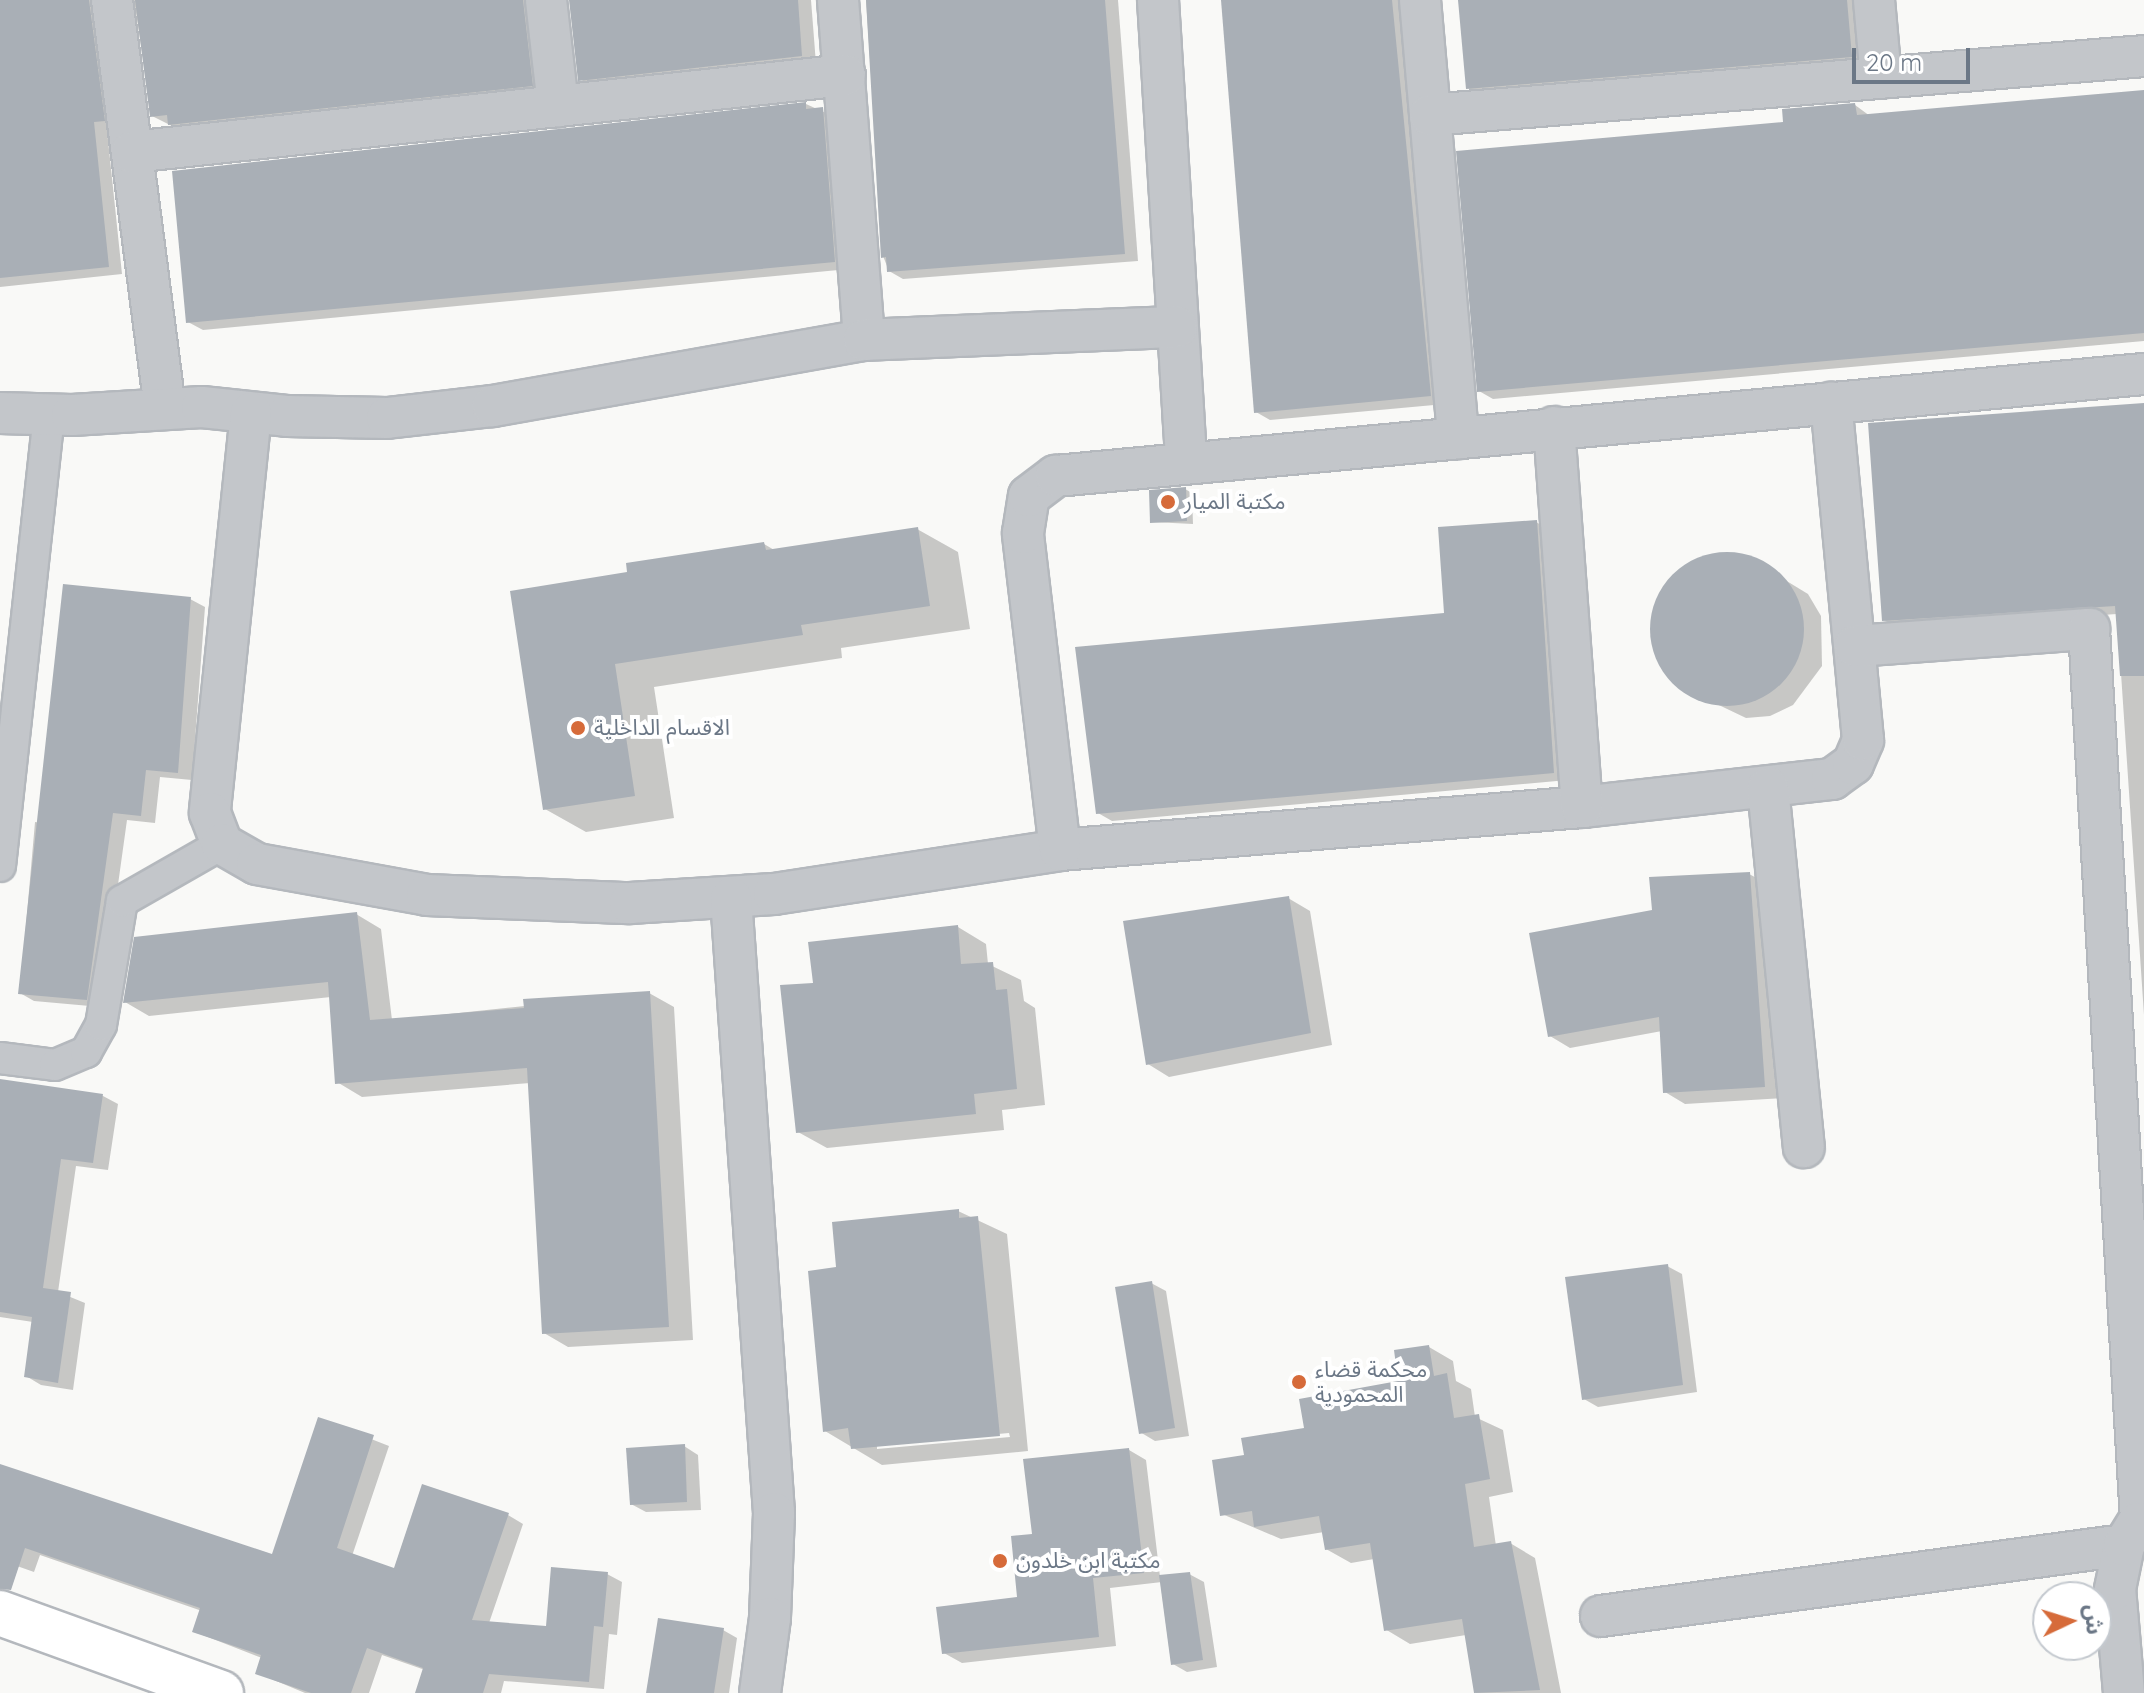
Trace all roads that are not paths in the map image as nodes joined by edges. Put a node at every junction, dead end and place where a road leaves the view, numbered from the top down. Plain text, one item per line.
1 (112, 0) edge
2 (546, 0) edge
3 (838, 0) edge
4 (1158, 0) edge
5 (1420, 0) edge
6 (1874, 0) edge
7 (2144, 56) edge
8 (845, 75) junction
9 (1881, 78) junction
10 (558, 106) junction
11 (1430, 115) junction
12 (132, 152) junction
13 (1177, 327) junction
14 (864, 340) junction
15 (2144, 374) edge
16 (1831, 403) junction
17 (165, 406) junction
18 (0, 413) edge
19 (251, 413) junction
20 (49, 416) junction
21 (1554, 427) junction
22 (1458, 438) junction
23 (1186, 460) junction
24 (1855, 646) junction
25 (1768, 788) junction
26 (1582, 807) junction
27 (222, 844) junction
28 (1060, 850) junction
29 (0, 866) edge
30 (731, 898) junction
31 (0, 1058) edge
32 (1804, 1147) dead end
33 (2136, 1528) edge
34 (0, 1613) edge
35 (1601, 1616) dead end
36 (221, 1693) edge
37 (760, 1693) edge
38 (2124, 1693) edge

1 - 12 street
2 - 10 street
3 - 8 street
4 - 13 street
5 - 11 street
6 - 9 street
7 - 9 street
8 - 10 street
8 - 14 street
9 - 11 street
10 - 12 street
11 - 22 street
12 - 17 street
13 - 14 street
13 - 23 street
14 - 19 street
15 - 16 street
16 - 21 street
16 - 24 street
17 - 19 street
17 - 20 street
18 - 20 street
19 - 27 street
20 - 29 street
21 - 22 street
21 - 26 street
22 - 23 street
23 - 28 street
24 - 25 street
24 - 33 street
25 - 26 street
25 - 32 street
26 - 28 street
27 - 30 street
27 - 31 street
28 - 30 street
30 - 37 street
33 - 35 street
33 - 38 street
34 - 36 main road

